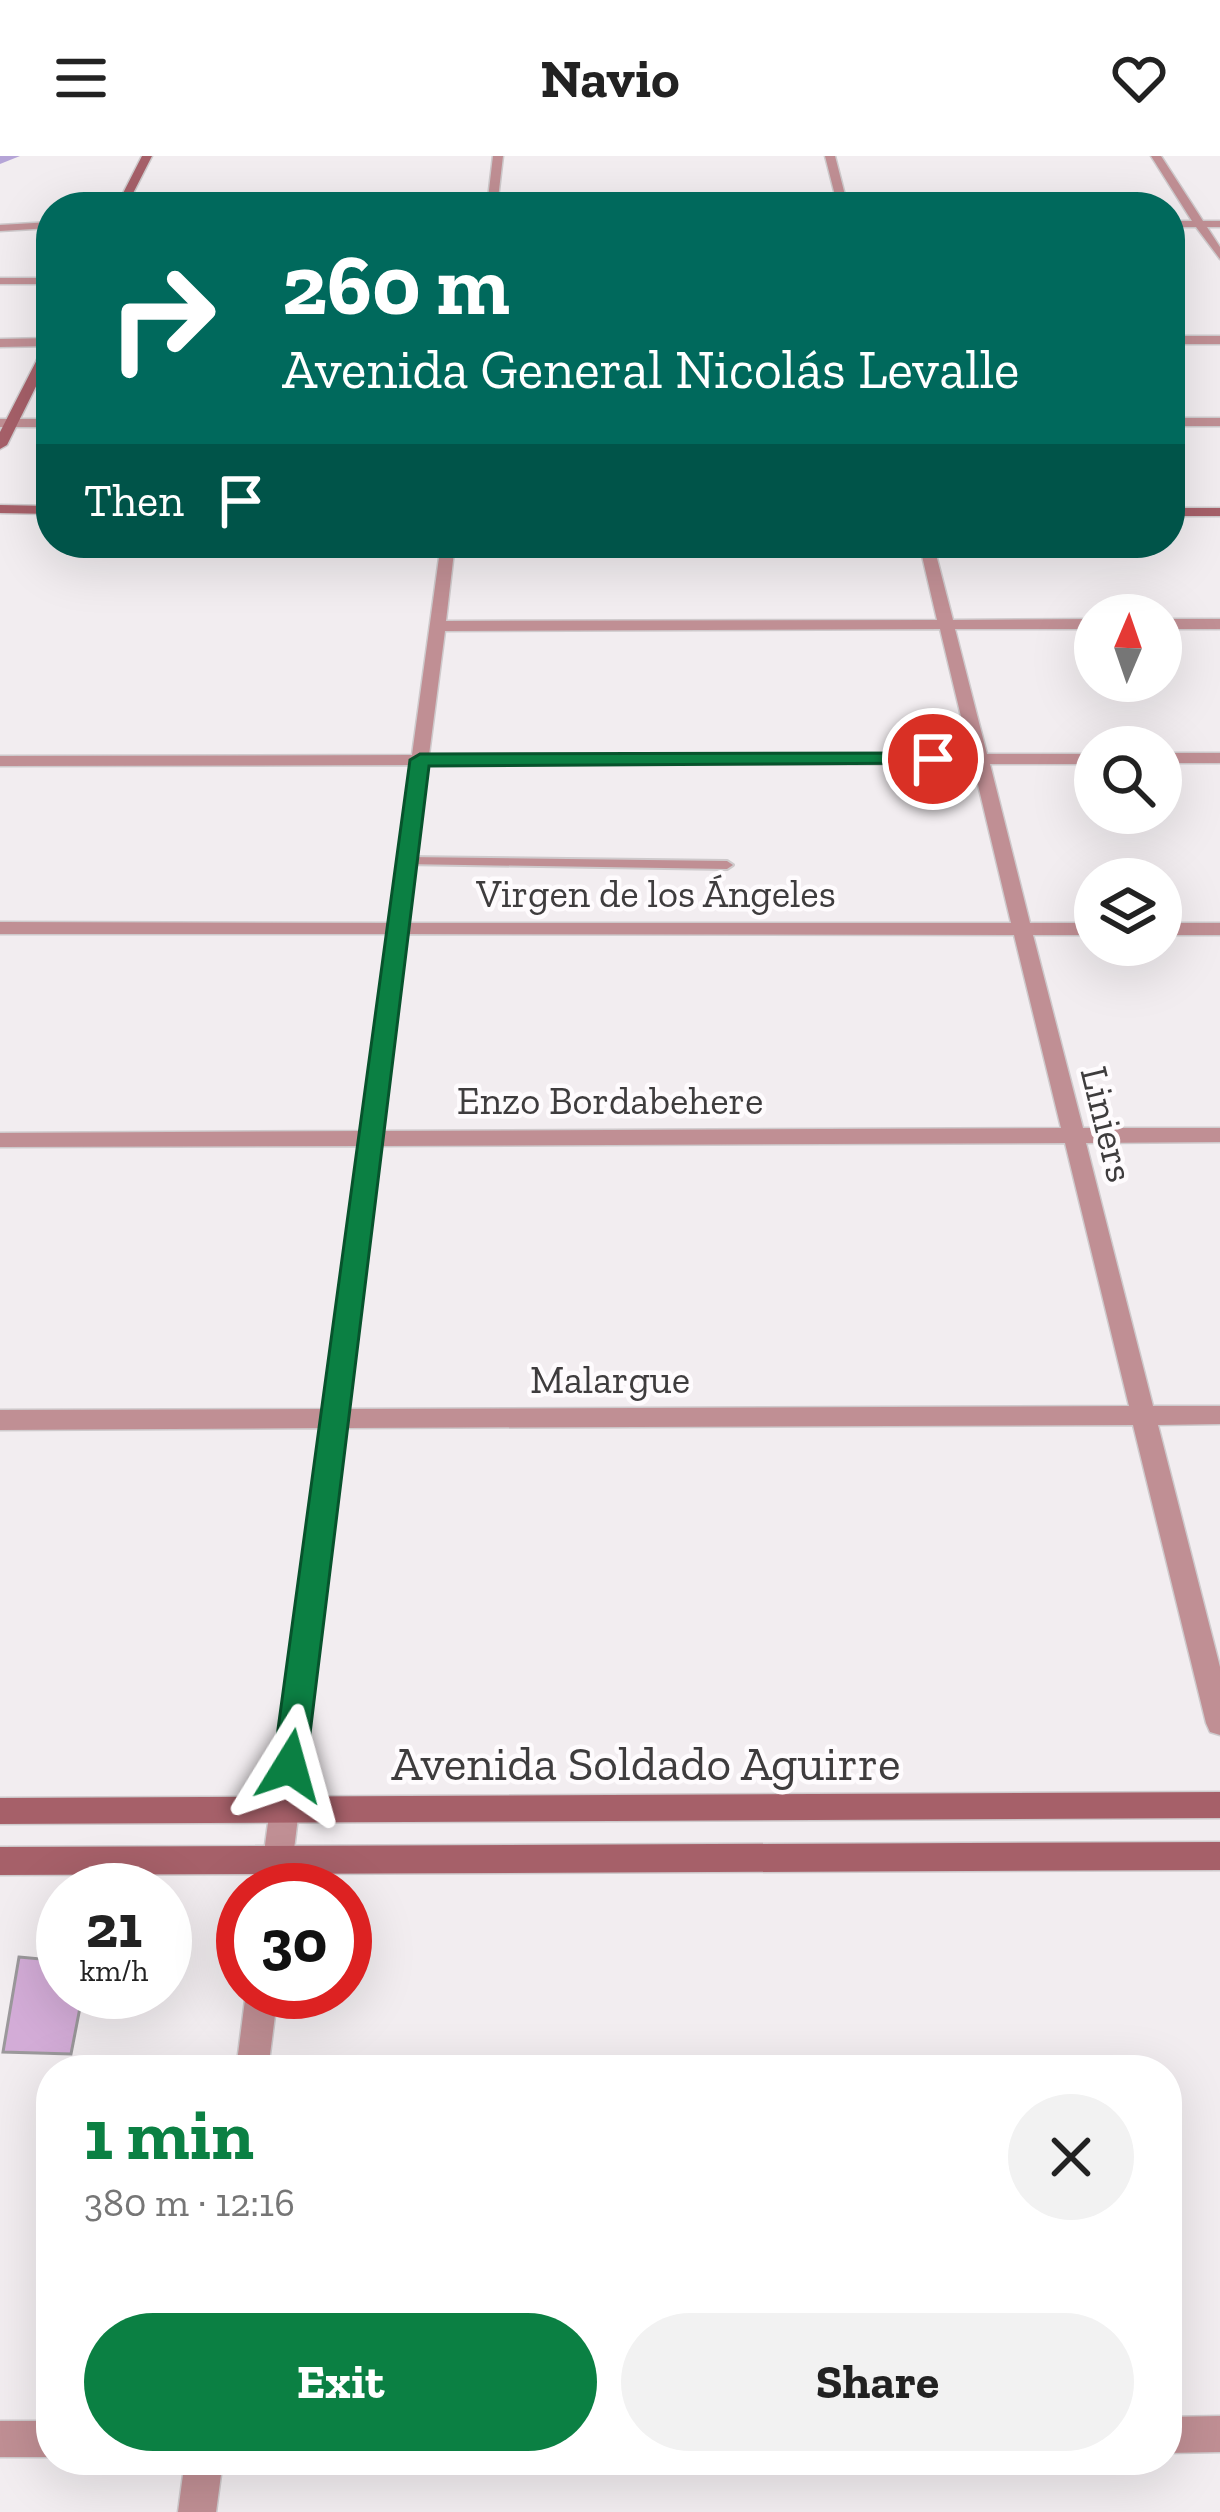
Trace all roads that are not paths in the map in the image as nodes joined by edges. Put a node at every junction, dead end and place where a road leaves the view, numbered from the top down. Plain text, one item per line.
1 (147, 156) edge
2 (499, 156) edge
3 (830, 156) edge
4 (1156, 156) edge
5 (129, 192) edge
6 (494, 192) edge
7 (838, 192) edge
8 (1179, 192) edge
9 (1185, 202) edge
10 (1185, 224) edge
11 (1199, 224) junction
12 (1220, 224) edge
13 (36, 226) edge
14 (0, 228) edge
15 (1220, 256) edge
16 (0, 281) edge
17 (36, 281) edge
18 (1185, 340) edge
19 (1220, 340) edge
20 (0, 343) edge
21 (36, 344) edge
22 (36, 370) edge
23 (1185, 422) edge
24 (1220, 422) edge
25 (6, 423) edge
26 (0, 445) edge
27 (0, 509) edge
28 (36, 509) edge
29 (1185, 512) edge
30 (1220, 512) edge
31 (446, 558) edge
32 (930, 558) edge
33 (946, 624) junction
34 (1074, 624) edge
35 (1182, 624) edge
36 (1220, 624) edge
37 (438, 626) junction
38 (1182, 758) edge
39 (1220, 758) edge
40 (980, 759) junction
41 (1074, 759) edge
42 (420, 760) junction
43 (0, 761) edge
44 (407, 862) junction
45 (727, 865) dead end
46 (0, 928) edge
47 (398, 928) junction
48 (1022, 929) junction
49 (1074, 929) edge
50 (1182, 929) edge
51 (1220, 929) edge
52 (1073, 1135) junction
53 (1220, 1135) edge
54 (374, 1136) junction
55 (0, 1140) edge
56 (1220, 1415) edge
57 (1143, 1416) junction
58 (337, 1419) junction
59 (0, 1420) edge
60 (1220, 1723) edge
61 (1220, 1804) edge
62 (284, 1810) junction
63 (0, 1811) edge
64 (1220, 1856) edge
65 (0, 1861) edge
66 (277, 1863) edge
67 (216, 1872) edge
68 (372, 1873) edge
69 (259, 2019) edge
70 (254, 2055) edge
71 (1182, 2434) edge
72 (1220, 2434) edge
73 (0, 2439) edge
74 (36, 2439) edge
75 (202, 2475) edge
76 (197, 2512) edge

1 - 5 main road
2 - 6 street
3 - 7 street
4 - 8 street
9 - 11 street
10 - 11 street
11 - 12 street
11 - 15 street
13 - 14 street
16 - 17 street
18 - 19 street
20 - 21 street
22 - 25 main road
23 - 24 street
25 - 26 main road
27 - 28 main road
29 - 30 main road
31 - 37 street
32 - 33 street, Liniers
33 - 34 street
33 - 37 street
33 - 40 street, Liniers
35 - 36 street
37 - 42 street
38 - 39 street
40 - 41 street
40 - 42 street
40 - 48 street, Liniers
42 - 43 street
42 - 44 street
44 - 45 lane
44 - 47 street
46 - 47 street, Virgen de los Ángeles
47 - 48 street, Virgen de los Ángeles
47 - 54 street
48 - 49 street, Virgen de los Ángeles
48 - 52 street, Liniers
50 - 51 street
52 - 53 street, Enzo Bordabehere
52 - 54 street, Enzo Bordabehere
52 - 57 street, Liniers
54 - 55 street, Enzo Bordabehere
54 - 58 street
56 - 57 street, Malargue
57 - 58 street, Malargue
57 - 60 street, Liniers
58 - 59 street, Malargue
58 - 62 street
61 - 62 main road, Avenida Soldado Aguirre
62 - 63 main road, Avenida Soldado Aguirre
62 - 66 street
64 - 68 main road
65 - 67 main road
69 - 70 street
71 - 72 street
73 - 74 street
75 - 76 street

